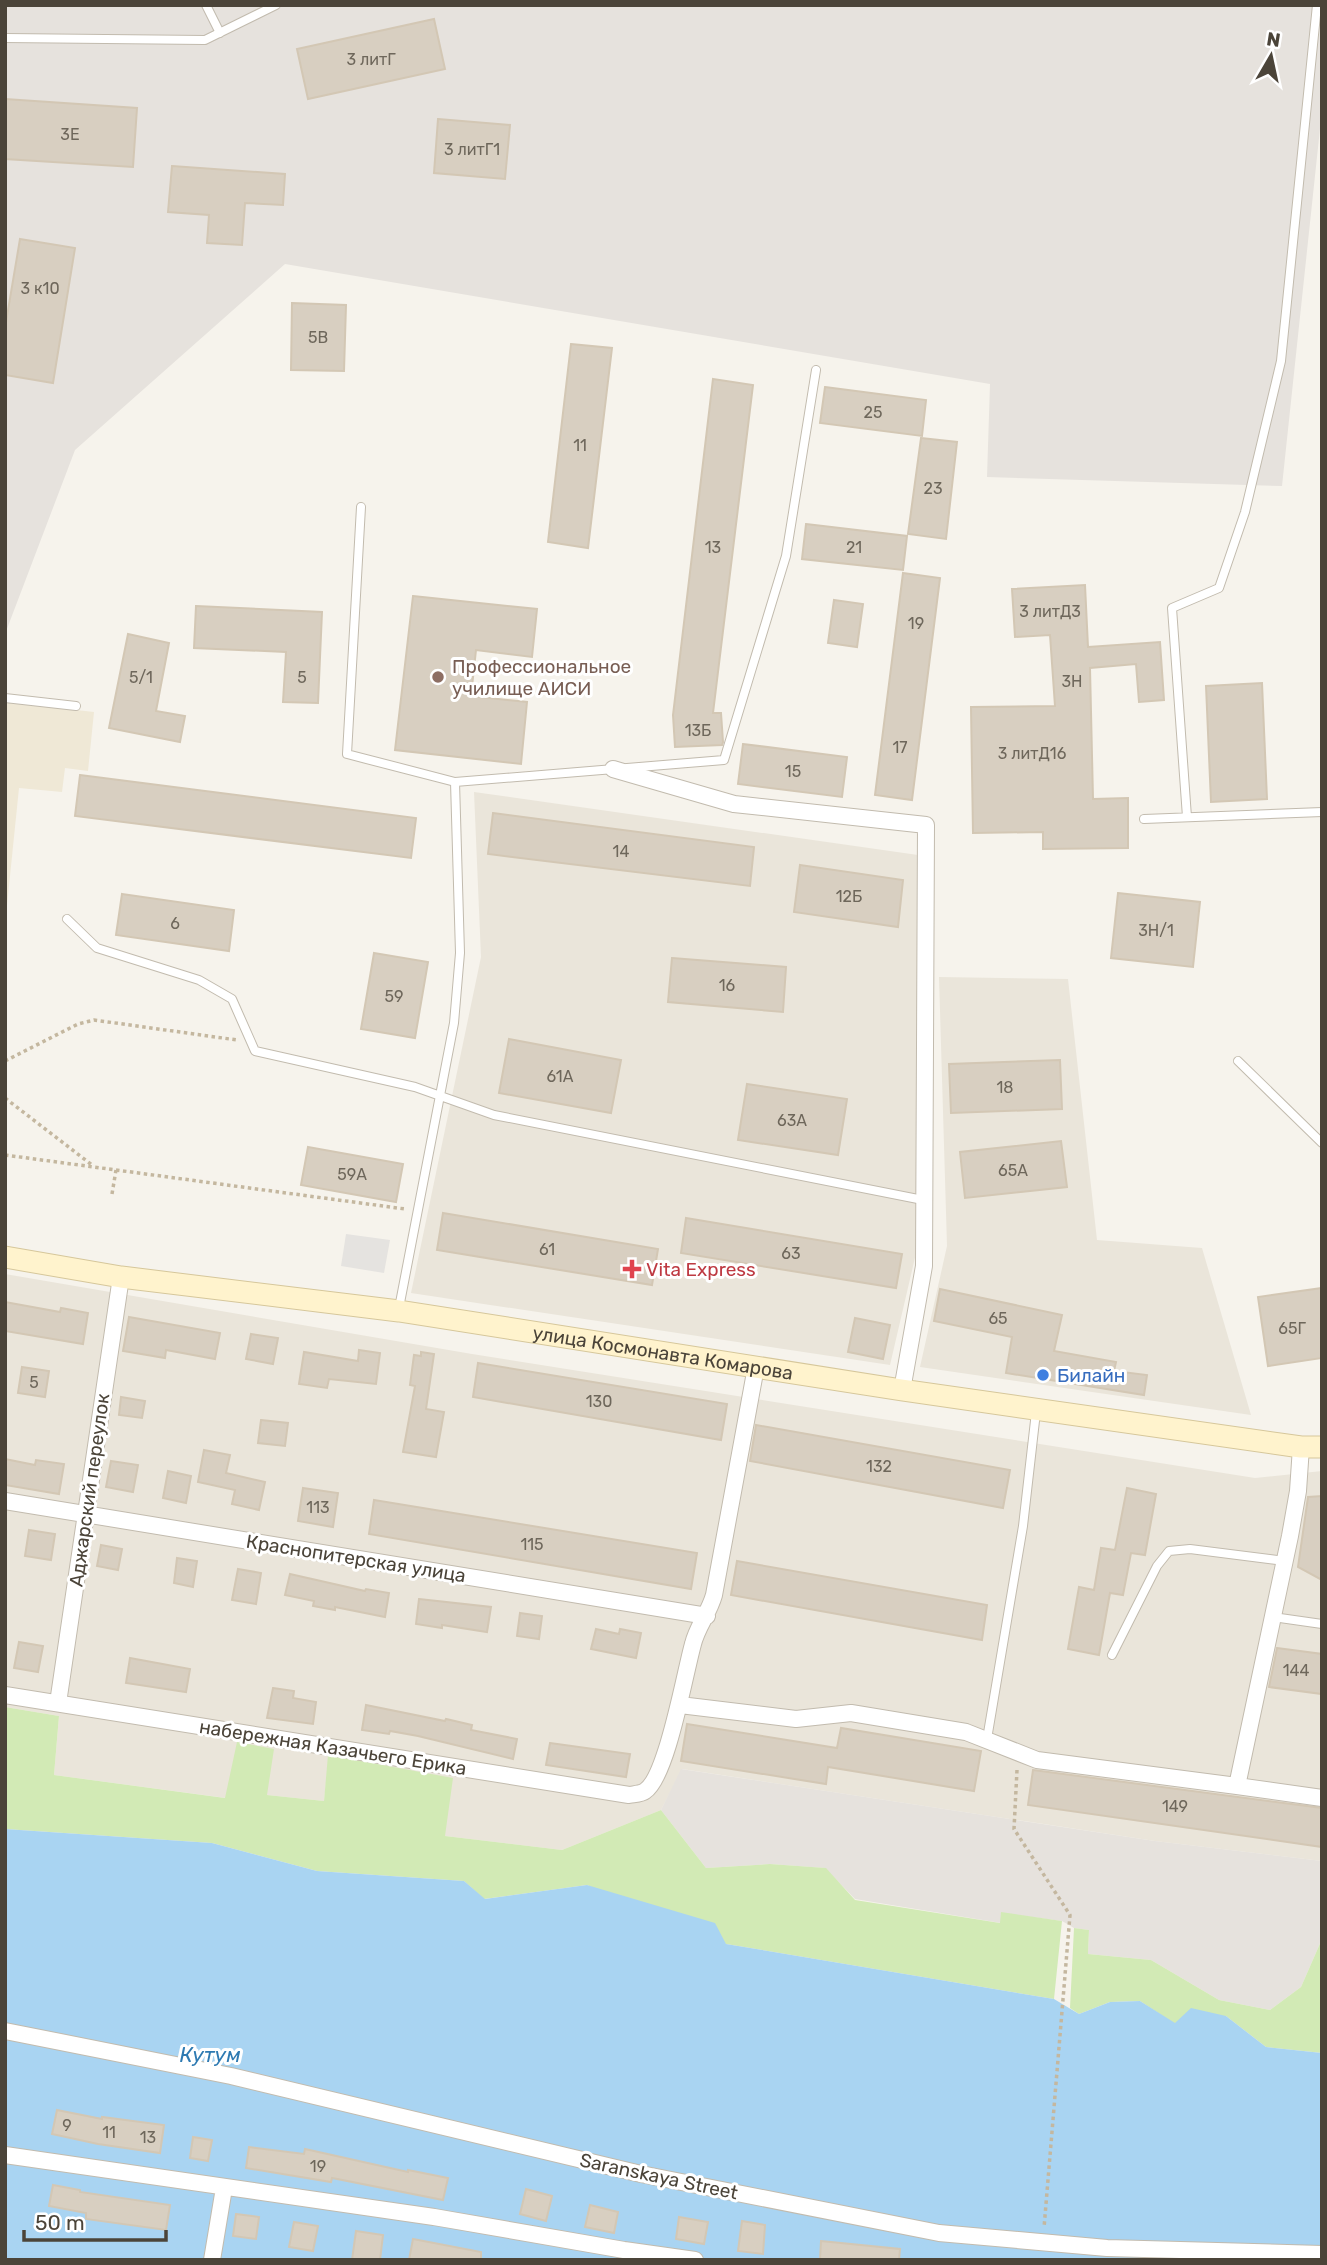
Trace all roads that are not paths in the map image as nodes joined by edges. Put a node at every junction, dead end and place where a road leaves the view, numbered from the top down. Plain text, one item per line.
1 (206, 5) edge
2 (276, 5) edge
3 (1317, 5) edge
4 (220, 33) junction
5 (5, 38) edge
6 (816, 370) dead end
7 (361, 507) dead end
8 (5, 698) edge
9 (76, 706) dead end
10 (613, 769) junction
11 (455, 782) junction
12 (1322, 812) edge
13 (1187, 817) junction
14 (1144, 819) dead end
15 (67, 919) dead end
16 (1238, 1061) dead end
17 (440, 1096) junction
18 (1322, 1143) edge
19 (923, 1200) junction
20 (5, 1257) edge
21 (121, 1277) junction
22 (399, 1311) junction
23 (756, 1367) junction
24 (902, 1390) junction
25 (1037, 1409) junction
26 (1311, 1447) edge
27 (5, 1501) edge
28 (85, 1514) junction
29 (1285, 1560) junction
30 (707, 1616) junction
31 (1273, 1617) junction
32 (1322, 1624) edge
33 (1112, 1656) dead end
34 (5, 1695) edge
35 (58, 1703) junction
36 (680, 1705) junction
37 (988, 1739) junction
38 (1237, 1786) junction
39 (1322, 1798) edge
40 (5, 2031) edge
41 (5, 2155) edge
42 (224, 2188) junction
43 (1050, 2250) edge
44 (1322, 2254) edge
45 (623, 2255) edge
46 (212, 2260) edge
47 (695, 2260) edge

1 - 4 lane
2 - 4 lane
3 - 13 lane
4 - 5 lane
6 - 10 lane
7 - 11 lane
8 - 9 lane
10 - 11 lane
10 - 19 street
11 - 17 lane
12 - 13 lane
13 - 14 lane
15 - 17 lane
16 - 18 lane
17 - 19 lane
17 - 22 lane
19 - 24 street
20 - 21 main road, улица Космонавта Комарова
21 - 22 main road, улица Космонавта Комарова
21 - 28 street, Аджарский переулок
22 - 23 main road, улица Космонавта Комарова
23 - 24 main road, улица Космонавта Комарова
23 - 30 street
24 - 25 main road, улица Космонавта Комарова
25 - 26 main road, улица Космонавта Комарова
25 - 37 lane
26 - 29 street
27 - 28 street, Краснопитерская улица
28 - 30 street, Краснопитерская улица
28 - 35 street, Аджарский переулок
29 - 31 street
29 - 33 lane
30 - 36 street
31 - 32 lane
31 - 38 street
34 - 35 street, набережная Казачьего Ерика
35 - 36 street, набережная Казачьего Ерика
36 - 37 street
37 - 38 street
38 - 39 street
40 - 43 street, Saranskaya Street
41 - 42 street
42 - 45 street
42 - 46 street
43 - 44 street, Saranskaya Street
45 - 47 street

